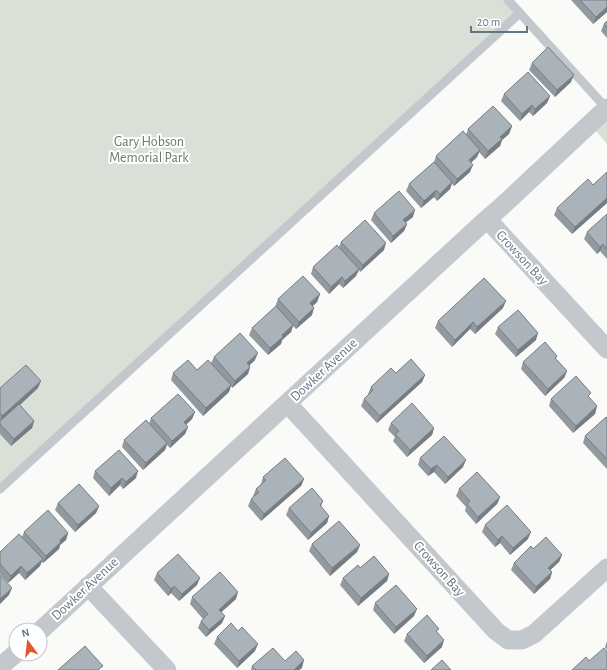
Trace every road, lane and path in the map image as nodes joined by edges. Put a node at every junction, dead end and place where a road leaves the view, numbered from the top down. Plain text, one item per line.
1 (508, 0) edge
2 (520, 14) junction
3 (607, 108) edge
4 (487, 219) junction
5 (607, 349) edge
6 (288, 403) junction
7 (0, 489) edge
8 (607, 568) edge
9 (88, 586) junction
10 (48, 624) edge
11 (167, 670) edge

1 - 2 lane
2 - 3 lane
2 - 7 lane
3 - 4 street, Dowker Avenue
4 - 5 street, Crowson Bay
4 - 6 street, Dowker Avenue
6 - 8 street, Crowson Bay
6 - 9 street, Dowker Avenue
9 - 10 street, Dowker Avenue
9 - 11 street

